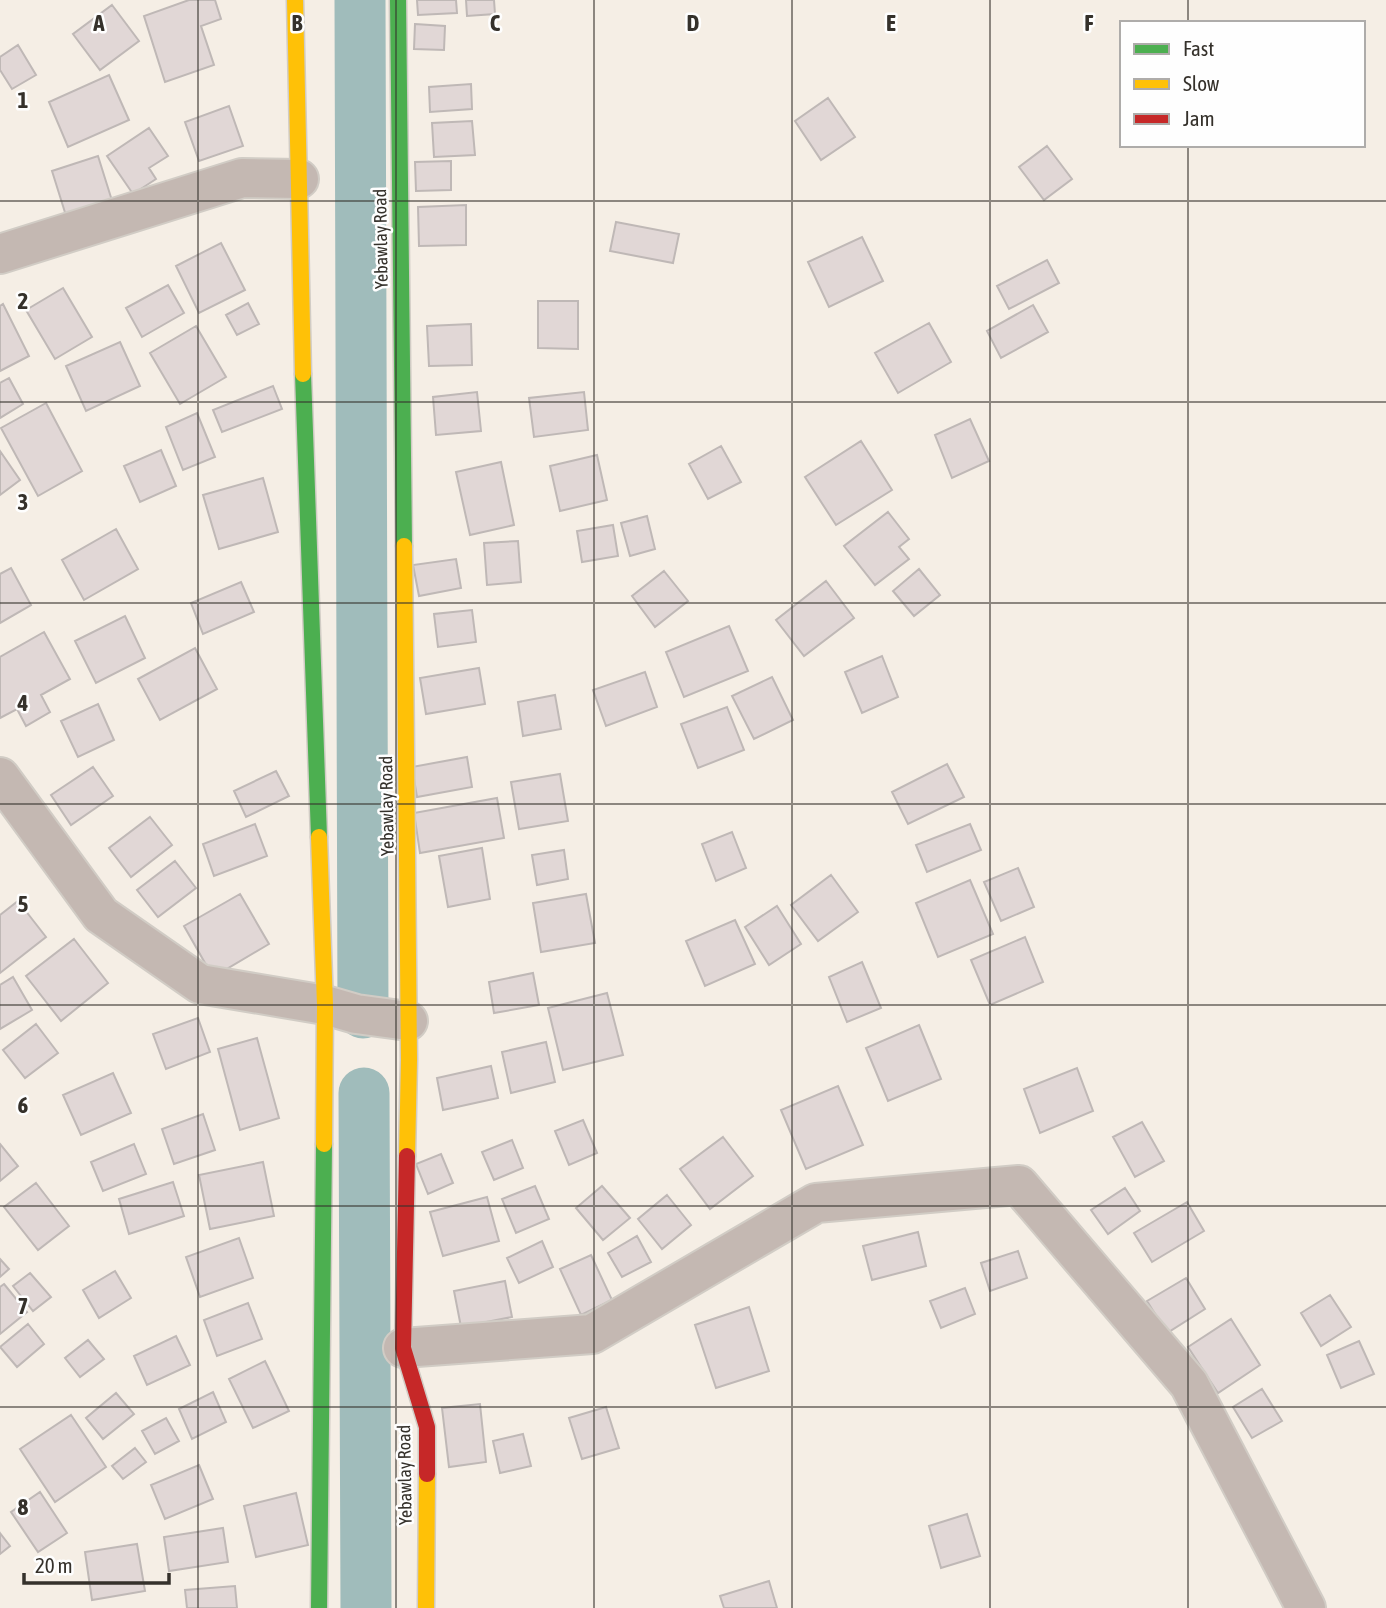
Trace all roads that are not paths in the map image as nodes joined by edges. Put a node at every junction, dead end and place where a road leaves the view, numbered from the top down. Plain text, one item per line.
1 (295, 0) edge
2 (398, 0) edge
3 (299, 179) junction
4 (0, 254) edge
5 (0, 777) edge
6 (366, 1014) junction
7 (403, 1348) junction
8 (319, 1608) edge
9 (426, 1608) edge
10 (1306, 1608) edge

1 - 3 street
2 - 6 street, Yebawlay Road
3 - 4 street
3 - 6 street
5 - 6 street
6 - 7 street, Yebawlay Road
6 - 8 street
7 - 9 street, Yebawlay Road
7 - 10 street

